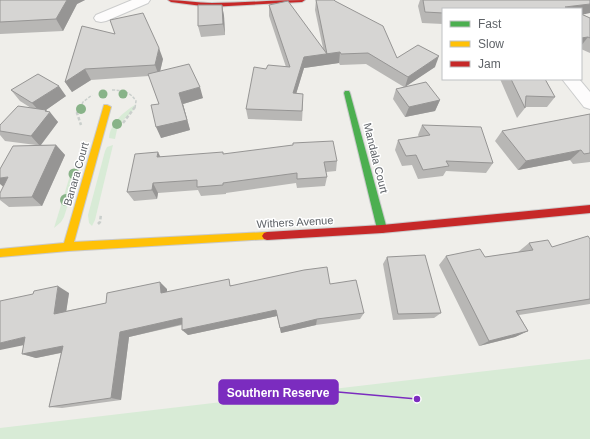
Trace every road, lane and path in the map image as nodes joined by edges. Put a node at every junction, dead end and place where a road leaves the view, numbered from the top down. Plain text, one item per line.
1 (143, 0) edge
2 (171, 0) edge
3 (302, 0) edge
4 (101, 18) dead end
5 (571, 80) edge
6 (348, 93) dead end
7 (590, 103) edge
8 (107, 108) dead end
9 (590, 209) edge
10 (382, 229) junction
11 (68, 247) junction
12 (0, 253) edge

1 - 4 street
2 - 3 street
5 - 7 street
6 - 10 street, Mandala Court
8 - 11 street, Banara Court
9 - 10 street, Withers Avenue
10 - 11 street, Withers Avenue
11 - 12 street, Withers Avenue

